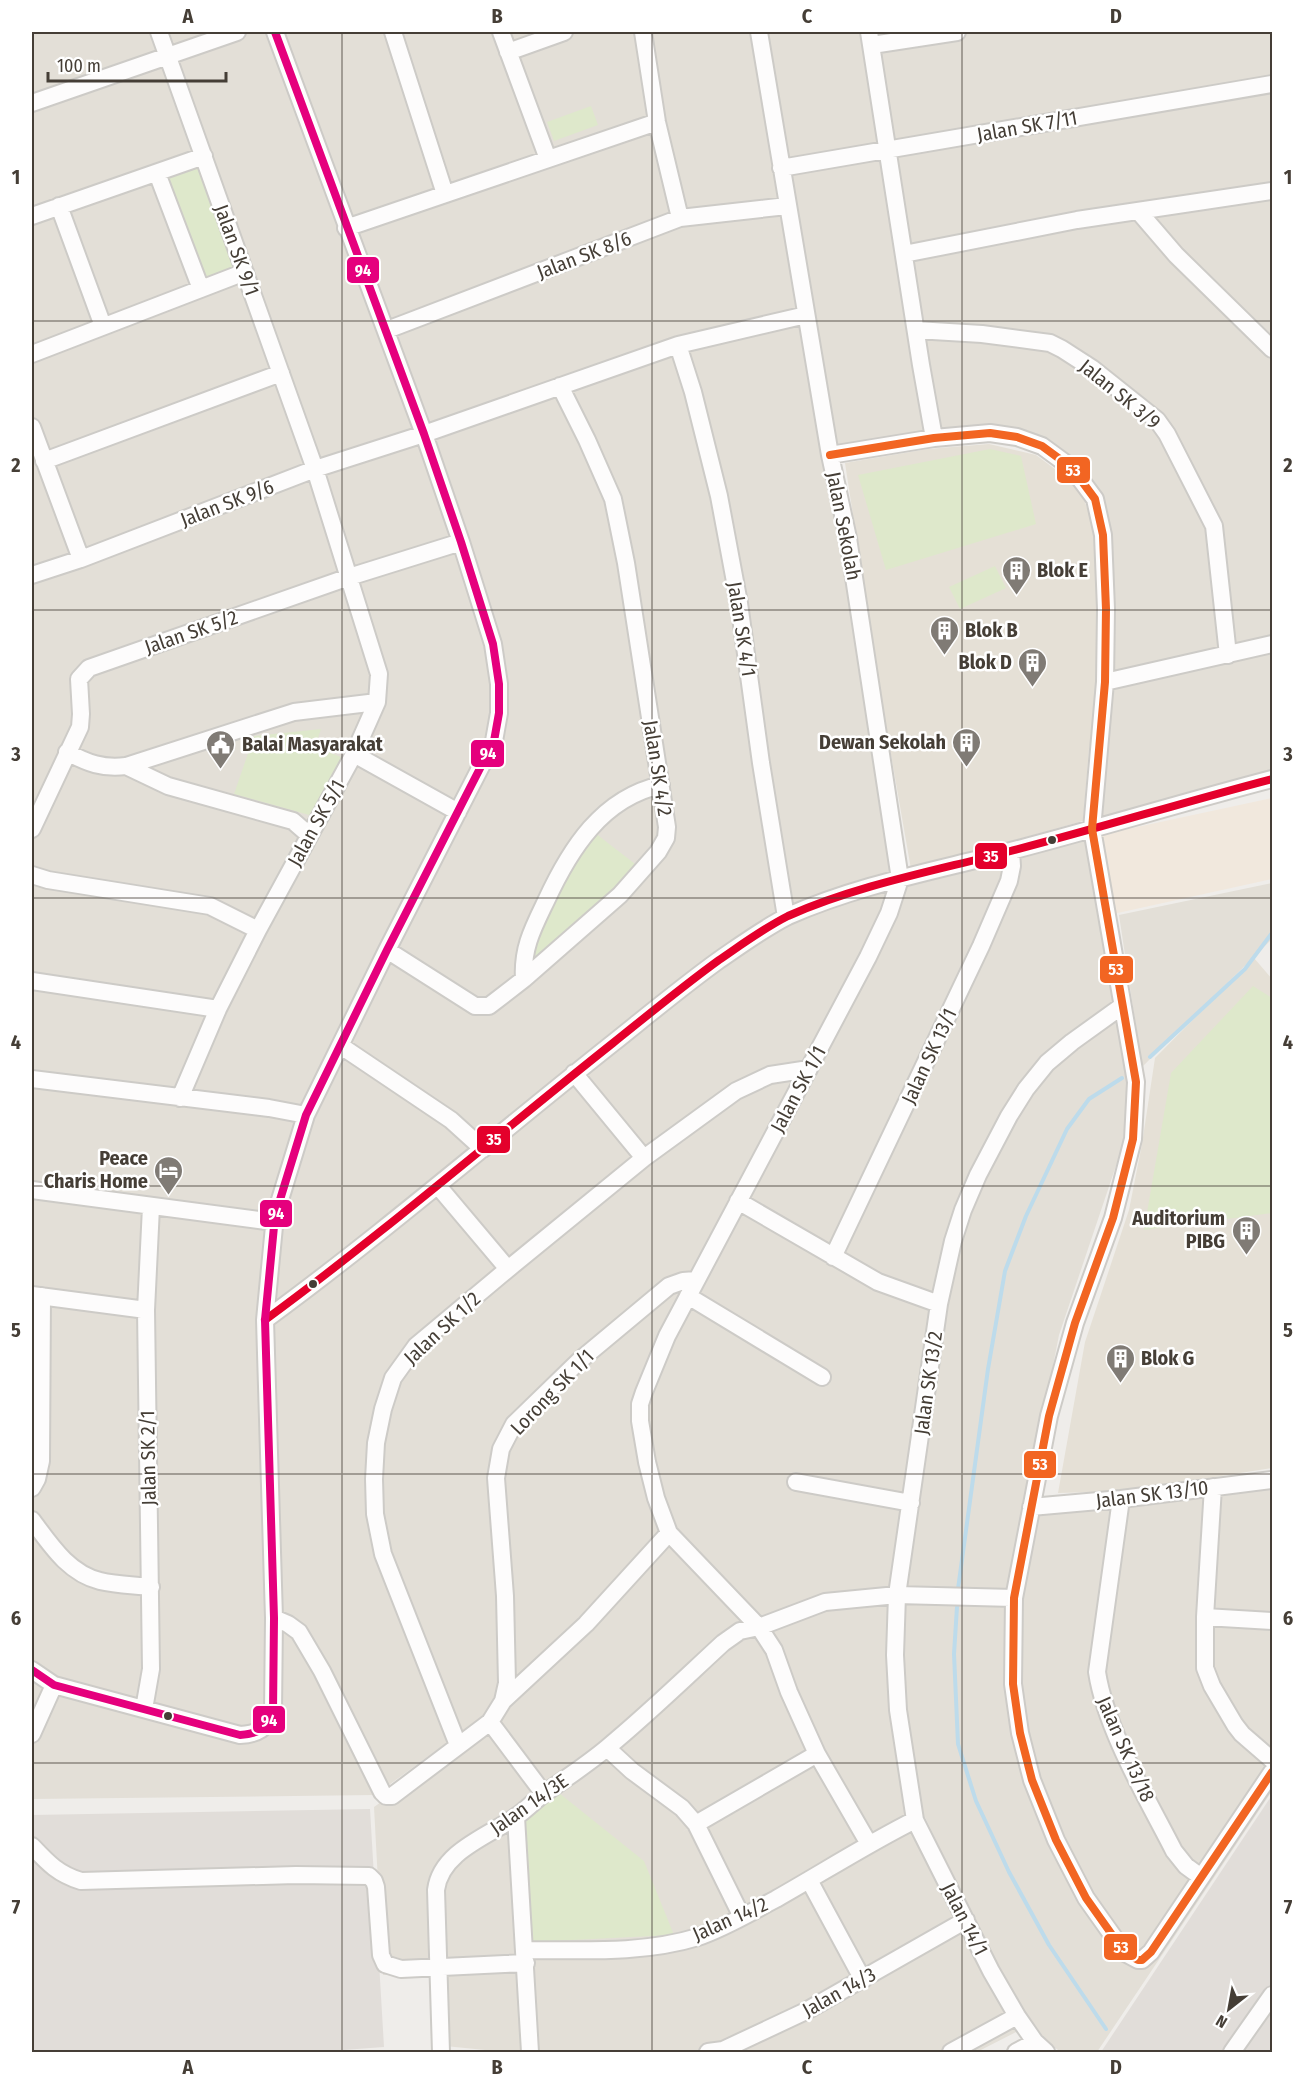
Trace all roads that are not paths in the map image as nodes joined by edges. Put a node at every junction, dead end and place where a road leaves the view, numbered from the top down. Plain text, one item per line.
1 (159, 32) edge
2 (237, 32) edge
3 (275, 32) edge
4 (393, 32) edge
5 (501, 32) edge
6 (564, 32) edge
7 (643, 32) edge
8 (759, 32) edge
9 (957, 32) edge
10 (870, 38) edge
11 (508, 52) junction
12 (166, 55) junction
13 (1272, 84) edge
14 (32, 103) edge
15 (657, 122) junction
16 (888, 150) junction
17 (204, 156) junction
18 (548, 159) junction
19 (782, 168) junction
20 (157, 173) junction
21 (1272, 191) edge
22 (446, 194) junction
23 (59, 206) junction
24 (787, 206) junction
25 (1139, 213) junction
26 (32, 216) edge
27 (680, 218) junction
28 (346, 228) junction
29 (904, 254) junction
30 (245, 272) junction
31 (201, 289) junction
32 (806, 315) junction
33 (103, 326) junction
34 (387, 330) junction
35 (916, 330) junction
36 (678, 345) junction
37 (1272, 348) edge
38 (32, 354) edge
39 (281, 373) junction
40 (560, 386) junction
41 (32, 427) edge
42 (424, 434) junction
43 (934, 438) junction
44 (830, 455) junction
45 (44, 461) junction
46 (315, 469) junction
47 (461, 542) junction
48 (81, 559) junction
49 (32, 575) edge
50 (349, 577) junction
51 (1272, 644) edge
52 (1228, 655) junction
53 (1105, 682) junction
54 (377, 702) junction
55 (67, 752) junction
56 (354, 754) junction
57 (126, 766) junction
58 (1272, 779) edge
59 (662, 785) junction
60 (458, 812) junction
61 (32, 829) edge
62 (1092, 829) junction
63 (309, 835) junction
64 (1011, 851) junction
65 (32, 875) edge
66 (900, 879) junction
67 (786, 917) junction
68 (258, 930) junction
69 (387, 950) junction
70 (524, 979) junction
71 (32, 981) edge
72 (1122, 1006) junction
73 (218, 1009) junction
74 (341, 1046) junction
75 (809, 1069) junction
76 (574, 1073) junction
77 (32, 1079) edge
78 (180, 1098) junction
79 (306, 1115) junction
80 (483, 1149) junction
81 (644, 1158) junction
82 (438, 1186) junction
83 (32, 1190) edge
84 (738, 1202) junction
85 (151, 1206) junction
86 (274, 1222) junction
87 (833, 1257) junction
88 (508, 1269) junction
89 (692, 1288) junction
90 (37, 1296) edge
91 (939, 1304) junction
92 (146, 1310) junction
93 (265, 1320) junction
94 (822, 1377) dead end
95 (36, 1393) edge
96 (1272, 1480) edge
97 (796, 1482) dead end
98 (1213, 1487) junction
99 (32, 1488) edge
100 (1121, 1499) junction
101 (911, 1503) junction
102 (1031, 1507) junction
103 (32, 1520) edge
104 (669, 1533) junction
105 (151, 1587) junction
106 (897, 1595) junction
107 (1014, 1598) junction
108 (1205, 1617) junction
109 (274, 1618) junction
110 (1272, 1621) edge
111 (759, 1627) junction
112 (32, 1670) edge
113 (54, 1685) junction
114 (503, 1701) junction
115 (144, 1709) junction
116 (490, 1722) junction
117 (32, 1734) edge
118 (458, 1745) junction
119 (607, 1748) junction
120 (817, 1754) junction
121 (1272, 1760) edge
122 (1272, 1772) edge
123 (544, 1794) junction
124 (516, 1817) junction
125 (915, 1820) junction
126 (696, 1824) junction
127 (868, 1844) junction
128 (32, 1846) edge
129 (1201, 1877) junction
130 (809, 1880) junction
131 (742, 1917) junction
132 (966, 1920) junction
133 (526, 1957) junction
134 (439, 1967) junction
135 (863, 1980) junction
136 (1272, 1995) edge
137 (1017, 2016) junction
138 (1040, 2047) edge
139 (441, 2052) edge
140 (530, 2052) edge
141 (719, 2052) edge
142 (951, 2052) edge
143 (1016, 2052) edge
144 (1232, 2052) edge

1 - 12 street, Jalan SK 9/1
2 - 12 street
3 - 28 street
4 - 22 street
5 - 11 street
6 - 11 street
7 - 15 street
8 - 19 street, Jalan Sekolah
9 - 10 street
10 - 16 street
11 - 18 street
12 - 14 street
12 - 17 street, Jalan SK 9/1
13 - 16 street, Jalan SK 7/11
15 - 18 street
15 - 27 street
16 - 19 street, Jalan SK 7/11
16 - 29 street
17 - 20 street
17 - 30 street, Jalan SK 9/1
18 - 22 street
19 - 24 street, Jalan Sekolah
20 - 23 street
20 - 31 street
21 - 25 street
22 - 28 street
23 - 26 street
23 - 33 street
24 - 27 street, Jalan SK 8/6
24 - 32 street, Jalan Sekolah
25 - 29 street
25 - 37 street
27 - 34 street, Jalan SK 8/6
28 - 34 street
29 - 35 street
30 - 31 street
30 - 39 street, Jalan SK 9/1
31 - 33 street
32 - 36 street, Jalan SK 9/6
32 - 44 street, Jalan Sekolah
33 - 38 street
34 - 42 street
35 - 43 street
35 - 52 street, Jalan SK 3/9
36 - 40 street, Jalan SK 9/6
36 - 67 street, Jalan SK 4/1
39 - 45 street
39 - 46 street, Jalan SK 9/1
40 - 42 street, Jalan SK 9/6
40 - 59 street, Jalan SK 4/2
41 - 45 street
42 - 46 street, Jalan SK 9/6
42 - 47 street
43 - 44 street
43 - 53 street
44 - 66 street, Jalan Sekolah
45 - 48 street
46 - 48 street, Jalan SK 9/6
46 - 50 street, Jalan SK 5/1
47 - 50 street, Jalan SK 5/2
47 - 60 street
48 - 49 street, Jalan SK 9/6
50 - 54 street, Jalan SK 5/1
50 - 55 street, Jalan SK 5/2
51 - 52 street
52 - 53 street
53 - 62 street
54 - 56 street, Jalan SK 5/1
54 - 57 street
55 - 57 street
55 - 61 street, Jalan SK 5/2
56 - 60 street
56 - 63 street, Jalan SK 5/1
57 - 63 street
58 - 62 street
59 - 70 street
59 - 70 street, Jalan SK 4/2
60 - 69 street
62 - 64 street
62 - 72 street
63 - 68 street, Jalan SK 5/1
64 - 66 street
64 - 87 street, Jalan SK 13/1
65 - 68 street
66 - 67 street
66 - 75 street, Jalan SK 1/1
67 - 76 street
68 - 73 street, Jalan SK 5/1
69 - 70 street, Jalan SK 4/2
69 - 74 street
71 - 73 street
72 - 91 street, Jalan SK 13/2
72 - 102 street
73 - 78 street, Jalan SK 5/1
74 - 79 street
74 - 80 street
75 - 81 street, Jalan SK 1/2
75 - 84 street, Jalan SK 1/1
76 - 80 street
76 - 81 street
77 - 78 street
78 - 79 street
79 - 86 street
80 - 82 street
81 - 88 street, Jalan SK 1/2
82 - 88 street
82 - 93 street
83 - 85 street
84 - 87 street
84 - 89 street, Jalan SK 1/1
85 - 86 street
85 - 92 street, Jalan SK 2/1
86 - 93 street
87 - 91 street
88 - 118 street, Jalan SK 1/2
89 - 94 street
89 - 104 street, Jalan SK 1/1
89 - 114 street, Lorong SK 1/1
90 - 92 street
90 - 95 street
91 - 101 street, Jalan SK 13/2
92 - 105 street, Jalan SK 2/1
93 - 109 street
95 - 99 street
96 - 98 street, Jalan SK 13/10
97 - 101 street
98 - 100 street, Jalan SK 13/10
98 - 108 street
100 - 102 street, Jalan SK 13/10
100 - 129 street, Jalan SK 13/18
101 - 106 street, Jalan SK 13/2
102 - 107 street
103 - 105 street
104 - 111 street, Jalan SK 1/1
104 - 114 street
105 - 115 street, Jalan SK 2/1
106 - 107 street, Jalan 14/3E
106 - 111 street, Jalan 14/3E
106 - 125 street, Jalan SK 13/2
107 - 129 street
108 - 110 street
108 - 121 street
109 - 115 street
109 - 118 street
111 - 119 street, Jalan 14/3E
111 - 120 street, Jalan SK 1/1
112 - 113 street
113 - 115 street
113 - 117 street
114 - 116 street
116 - 118 street
116 - 123 street
119 - 123 street, Jalan 14/3E
119 - 126 street
120 - 126 street
120 - 127 street, Jalan SK 1/1
122 - 129 street
123 - 124 street, Jalan 14/3E
124 - 133 street
124 - 134 street, Jalan 14/3E
125 - 127 street, Jalan 14/2
125 - 132 street, Jalan 14/1
126 - 131 street
127 - 130 street, Jalan 14/2
128 - 134 street, Jalan 14/2
130 - 131 street, Jalan 14/2
130 - 135 street
131 - 133 street, Jalan 14/2
132 - 135 street, Jalan 14/3
132 - 137 street, Jalan 14/1
133 - 134 street, Jalan 14/2
133 - 140 street
134 - 139 street, Jalan 14/3E
135 - 141 street, Jalan 14/3
136 - 144 street
137 - 138 street, Jalan 14/1
137 - 142 street
138 - 143 street

